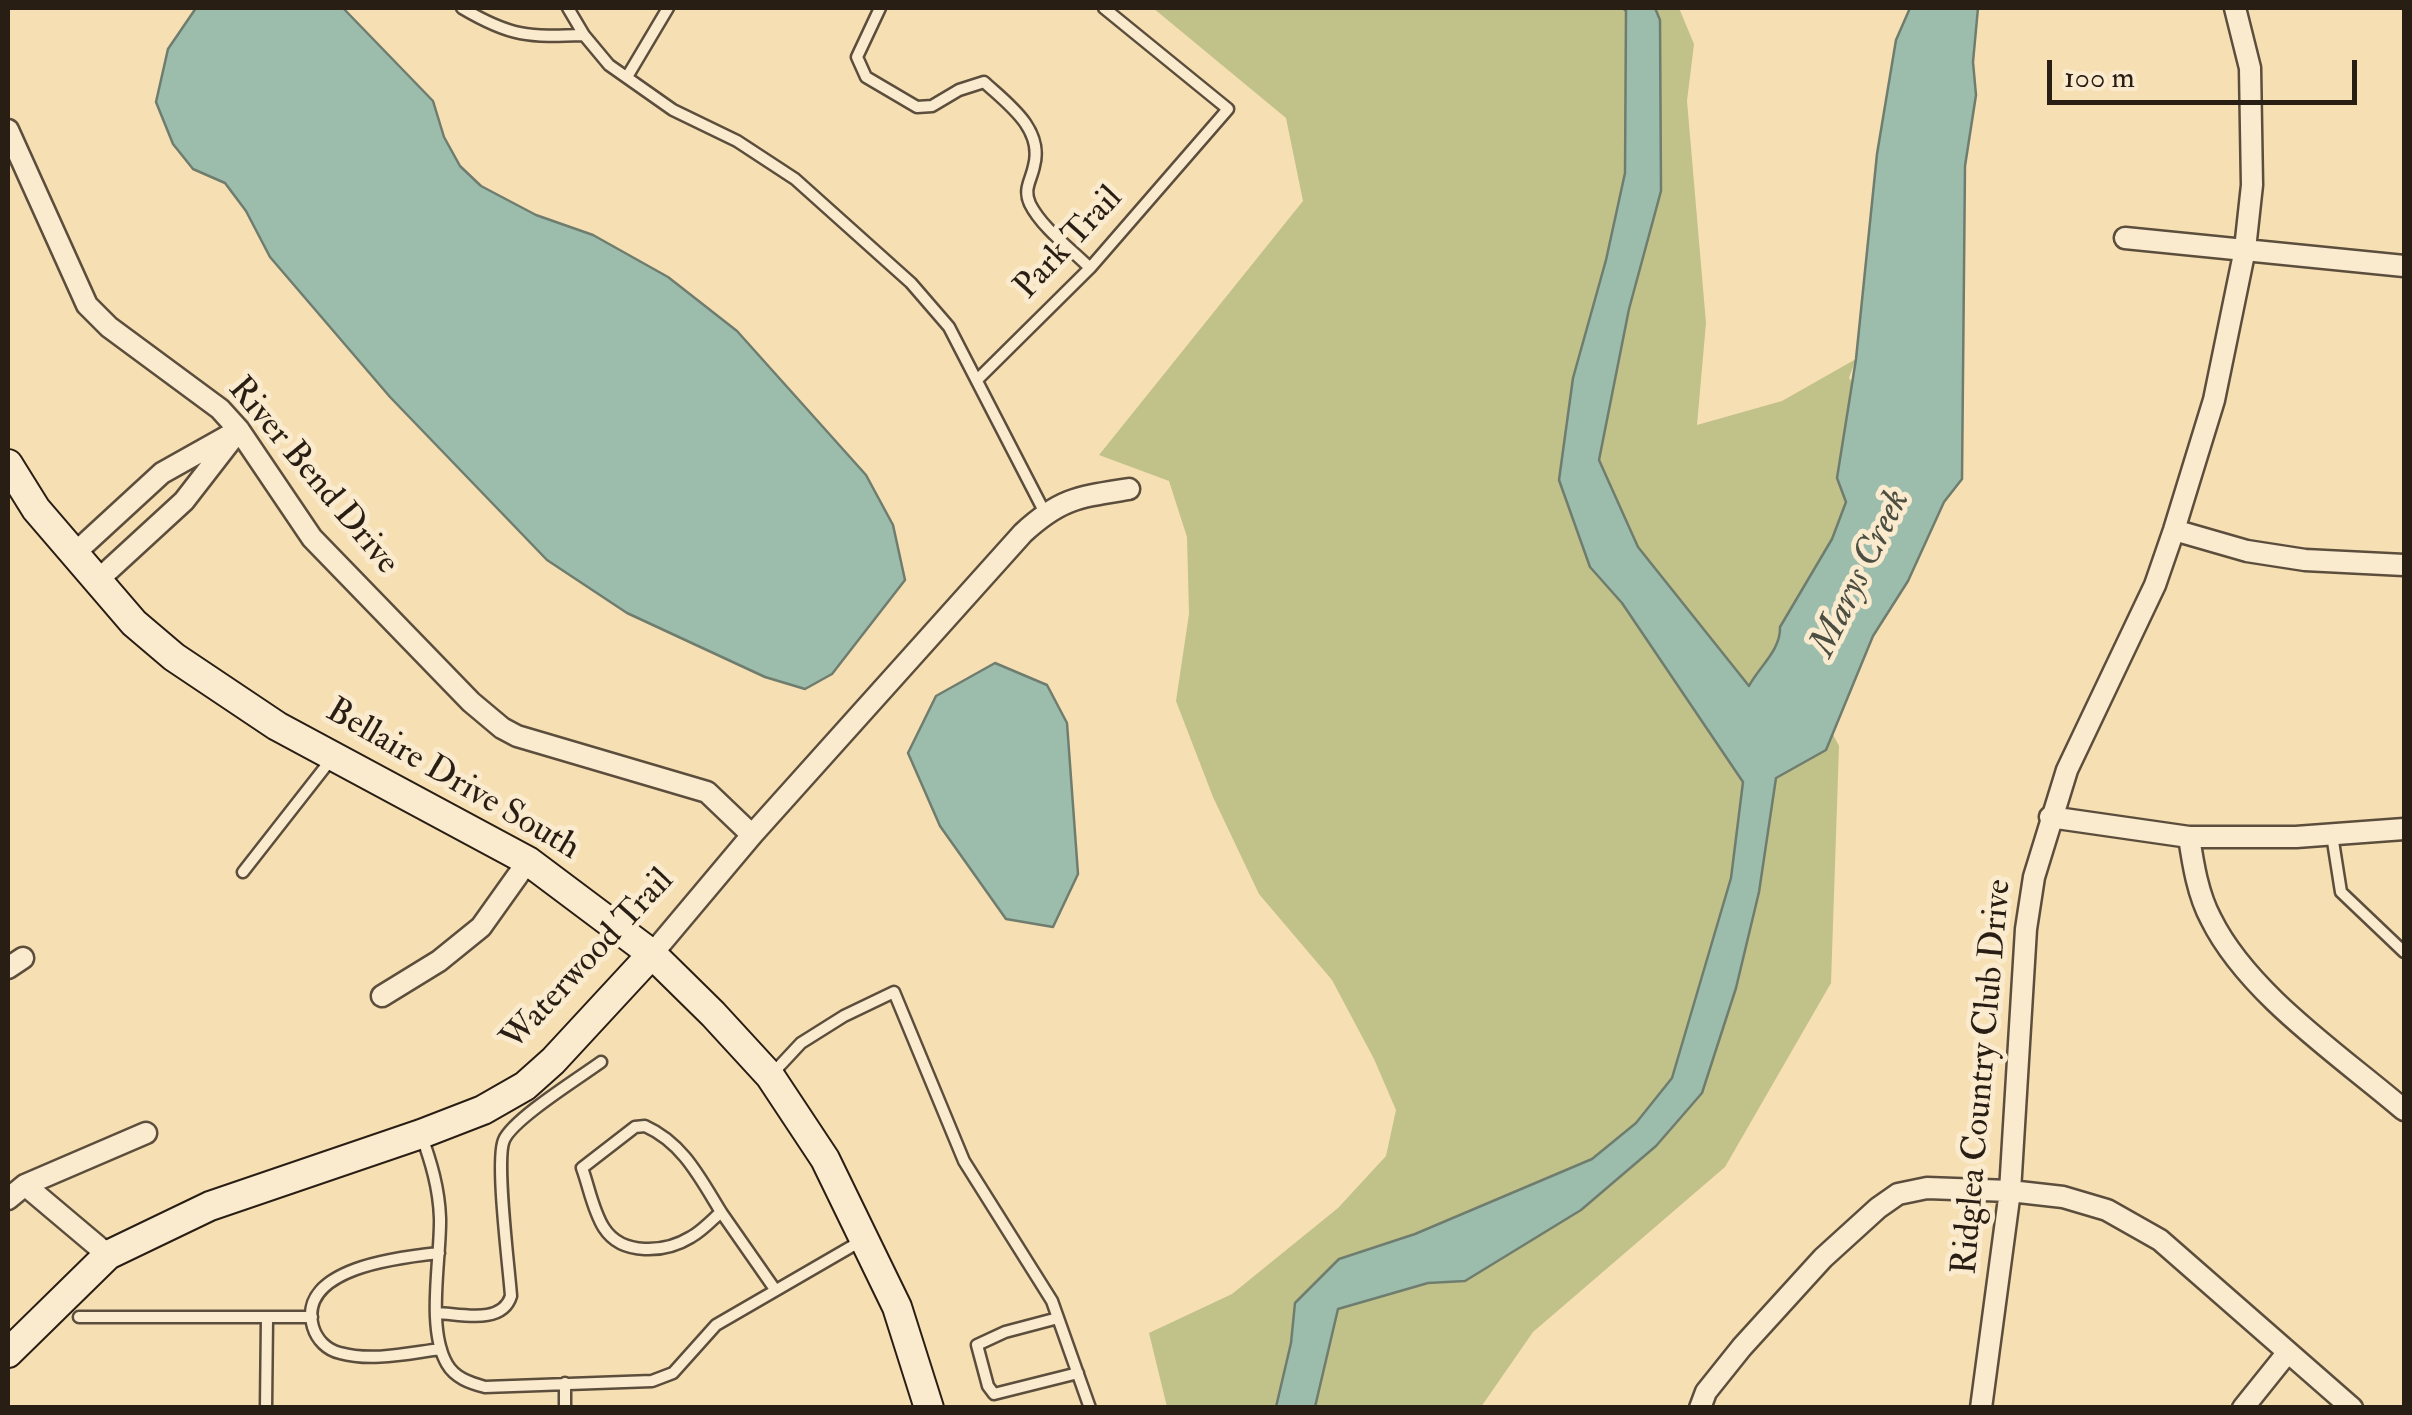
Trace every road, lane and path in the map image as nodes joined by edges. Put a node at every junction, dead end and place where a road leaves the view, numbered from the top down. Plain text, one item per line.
1 (462, 8) edge
2 (568, 8) edge
3 (668, 8) edge
4 (880, 8) edge
5 (1104, 8) edge
6 (2236, 8) edge
7 (584, 35) junction
8 (627, 77) junction
9 (8, 130) edge
10 (2125, 238) dead end
11 (2245, 248) junction
12 (2404, 266) edge
13 (1090, 268) junction
14 (976, 380) junction
15 (239, 430) junction
16 (8, 464) edge
17 (1129, 489) dead end
18 (1045, 512) junction
19 (2174, 530) junction
20 (75, 553) junction
21 (2404, 565) edge
22 (98, 580) junction
23 (333, 756) junction
24 (2050, 817) junction
25 (2404, 829) edge
26 (2332, 834) junction
27 (752, 835) junction
28 (2189, 836) junction
29 (528, 861) junction
30 (244, 872) dead end
31 (2404, 952) edge
32 (652, 954) junction
33 (382, 996) dead end
34 (601, 1062) dead end
35 (770, 1076) junction
36 (2404, 1110) edge
37 (146, 1133) dead end
38 (422, 1134) junction
39 (25, 1185) junction
40 (2010, 1191) junction
41 (8, 1199) edge
42 (721, 1212) junction
43 (866, 1238) junction
44 (439, 1253) junction
45 (108, 1255) junction
46 (774, 1288) junction
47 (438, 1313) junction
48 (79, 1317) dead end
49 (312, 1317) junction
50 (267, 1318) junction
51 (1058, 1318) junction
52 (442, 1349) junction
53 (8, 1352) edge
54 (2288, 1352) junction
55 (1078, 1373) junction
56 (565, 1384) junction
57 (266, 1408) edge
58 (565, 1408) edge
59 (929, 1408) edge
60 (1090, 1408) edge
61 (1700, 1408) edge
62 (1981, 1408) edge
63 (2243, 1408) edge
64 (2352, 1408) edge

1 - 7 lane
2 - 7 lane
3 - 8 lane
4 - 13 lane
5 - 13 lane, Park Trail
6 - 11 street, Ridglea Country Club Drive
7 - 8 lane
8 - 14 lane
9 - 15 street, River Bend Drive
10 - 11 street
11 - 12 street
11 - 19 street, Ridglea Country Club Drive
13 - 14 lane, Park Trail
14 - 18 lane
15 - 20 street
15 - 22 street
15 - 27 street, River Bend Drive
16 - 20 street, Bellaire Drive South
17 - 18 street, Waterwood Trail
18 - 27 street, Waterwood Trail
19 - 21 street
19 - 24 street, Ridglea Country Club Drive
20 - 22 street, Bellaire Drive South
22 - 23 street, Bellaire Drive South
23 - 29 street, Bellaire Drive South
23 - 30 lane
24 - 28 street
24 - 40 street, Ridglea Country Club Drive
25 - 26 street
26 - 28 street
26 - 31 lane
27 - 32 street, Waterwood Trail
28 - 36 street
29 - 32 street, Bellaire Drive South
29 - 33 street
32 - 35 street, Bellaire Drive South
32 - 38 street, Waterwood Trail
34 - 47 lane
35 - 43 street, Bellaire Drive South
35 - 51 lane
37 - 39 street
38 - 44 lane
38 - 45 street, Waterwood Trail
39 - 41 street
39 - 45 street
40 - 54 street
40 - 61 street
40 - 62 street, Ridglea Country Club Drive
42 - 42 lane
42 - 46 lane
43 - 46 lane
43 - 59 street, Bellaire Drive South
44 - 47 lane
44 - 49 lane
45 - 53 street, Waterwood Trail
46 - 56 lane
47 - 52 lane
48 - 50 lane
49 - 50 lane
49 - 52 lane
50 - 57 lane
51 - 55 lane
51 - 55 lane
52 - 56 lane
54 - 63 street
54 - 64 street
55 - 60 lane
56 - 58 lane

